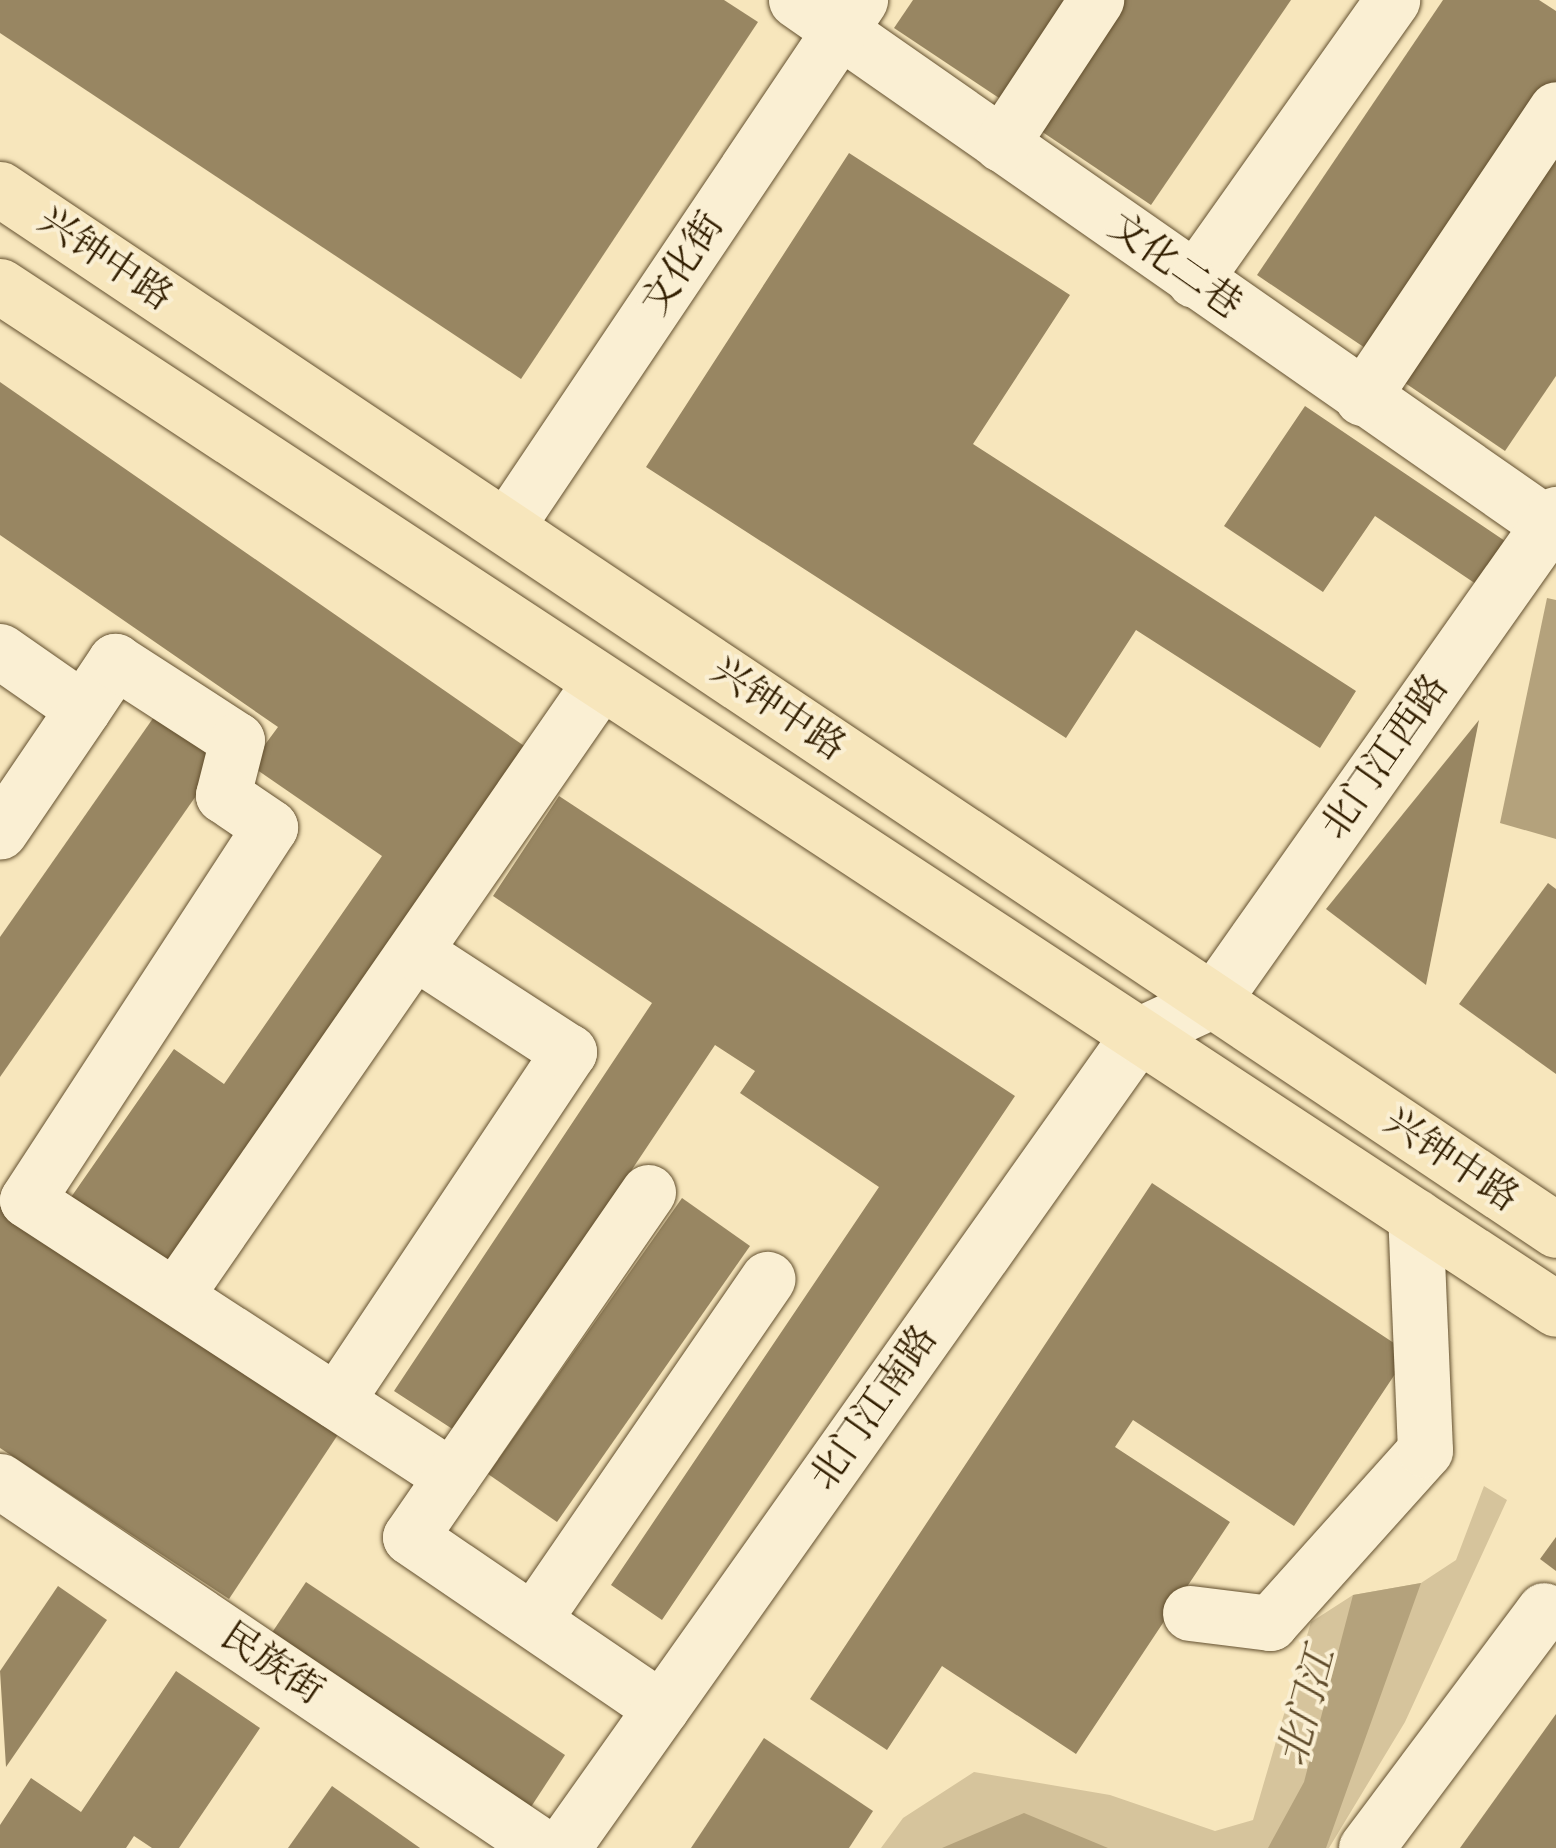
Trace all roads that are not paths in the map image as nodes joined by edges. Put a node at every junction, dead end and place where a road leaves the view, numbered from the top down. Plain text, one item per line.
1 (796, 0) edge
2 (1096, 0) edge
3 (1392, 0) edge
4 (850, 15) edge
5 (1556, 109) edge
6 (1002, 144) junction
7 (0, 189) edge
8 (1194, 280) junction
9 (0, 286) edge
10 (1362, 398) junction
11 (1553, 524) edge
12 (506, 527) junction
13 (0, 651) edge
14 (599, 684) junction
15 (84, 709) junction
16 (0, 831) edge
17 (416, 952) junction
18 (1213, 1000) junction
19 (1138, 1034) junction
20 (648, 1192) dead end
21 (1414, 1216) junction
22 (1556, 1230) edge
23 (767, 1279) dead end
24 (175, 1296) junction
25 (1556, 1309) edge
26 (336, 1402) junction
27 (452, 1477) junction
28 (0, 1480) edge
29 (1544, 1610) dead end
30 (1190, 1613) dead end
31 (533, 1620) junction
32 (662, 1708) junction
33 (544, 1848) edge
34 (562, 1848) edge
35 (1366, 1848) edge

1 - 4 street, 文化二巷
2 - 6 street
3 - 8 street
4 - 6 street, 文化二巷
4 - 12 street, 文化街
5 - 10 street
6 - 8 street, 文化二巷
7 - 12 main road, 兴钟中路
8 - 10 street, 文化二巷
9 - 14 main road, 兴钟中路
10 - 11 street, 文化二巷
11 - 18 street, 北门江西路
12 - 18 main road, 兴钟中路
13 - 15 street
14 - 17 street
14 - 19 main road, 兴钟中路
15 - 16 street
15 - 24 street
17 - 24 street
17 - 26 street
18 - 19 street
18 - 22 main road, 兴钟中路
19 - 21 main road, 兴钟中路
19 - 32 street, 北门江南路
20 - 27 street
21 - 25 main road, 兴钟中路
21 - 30 street
23 - 31 street
24 - 26 street
26 - 27 street
27 - 31 street
28 - 33 street, 民族街
29 - 35 street
31 - 32 street
32 - 34 street, 北门江南路

